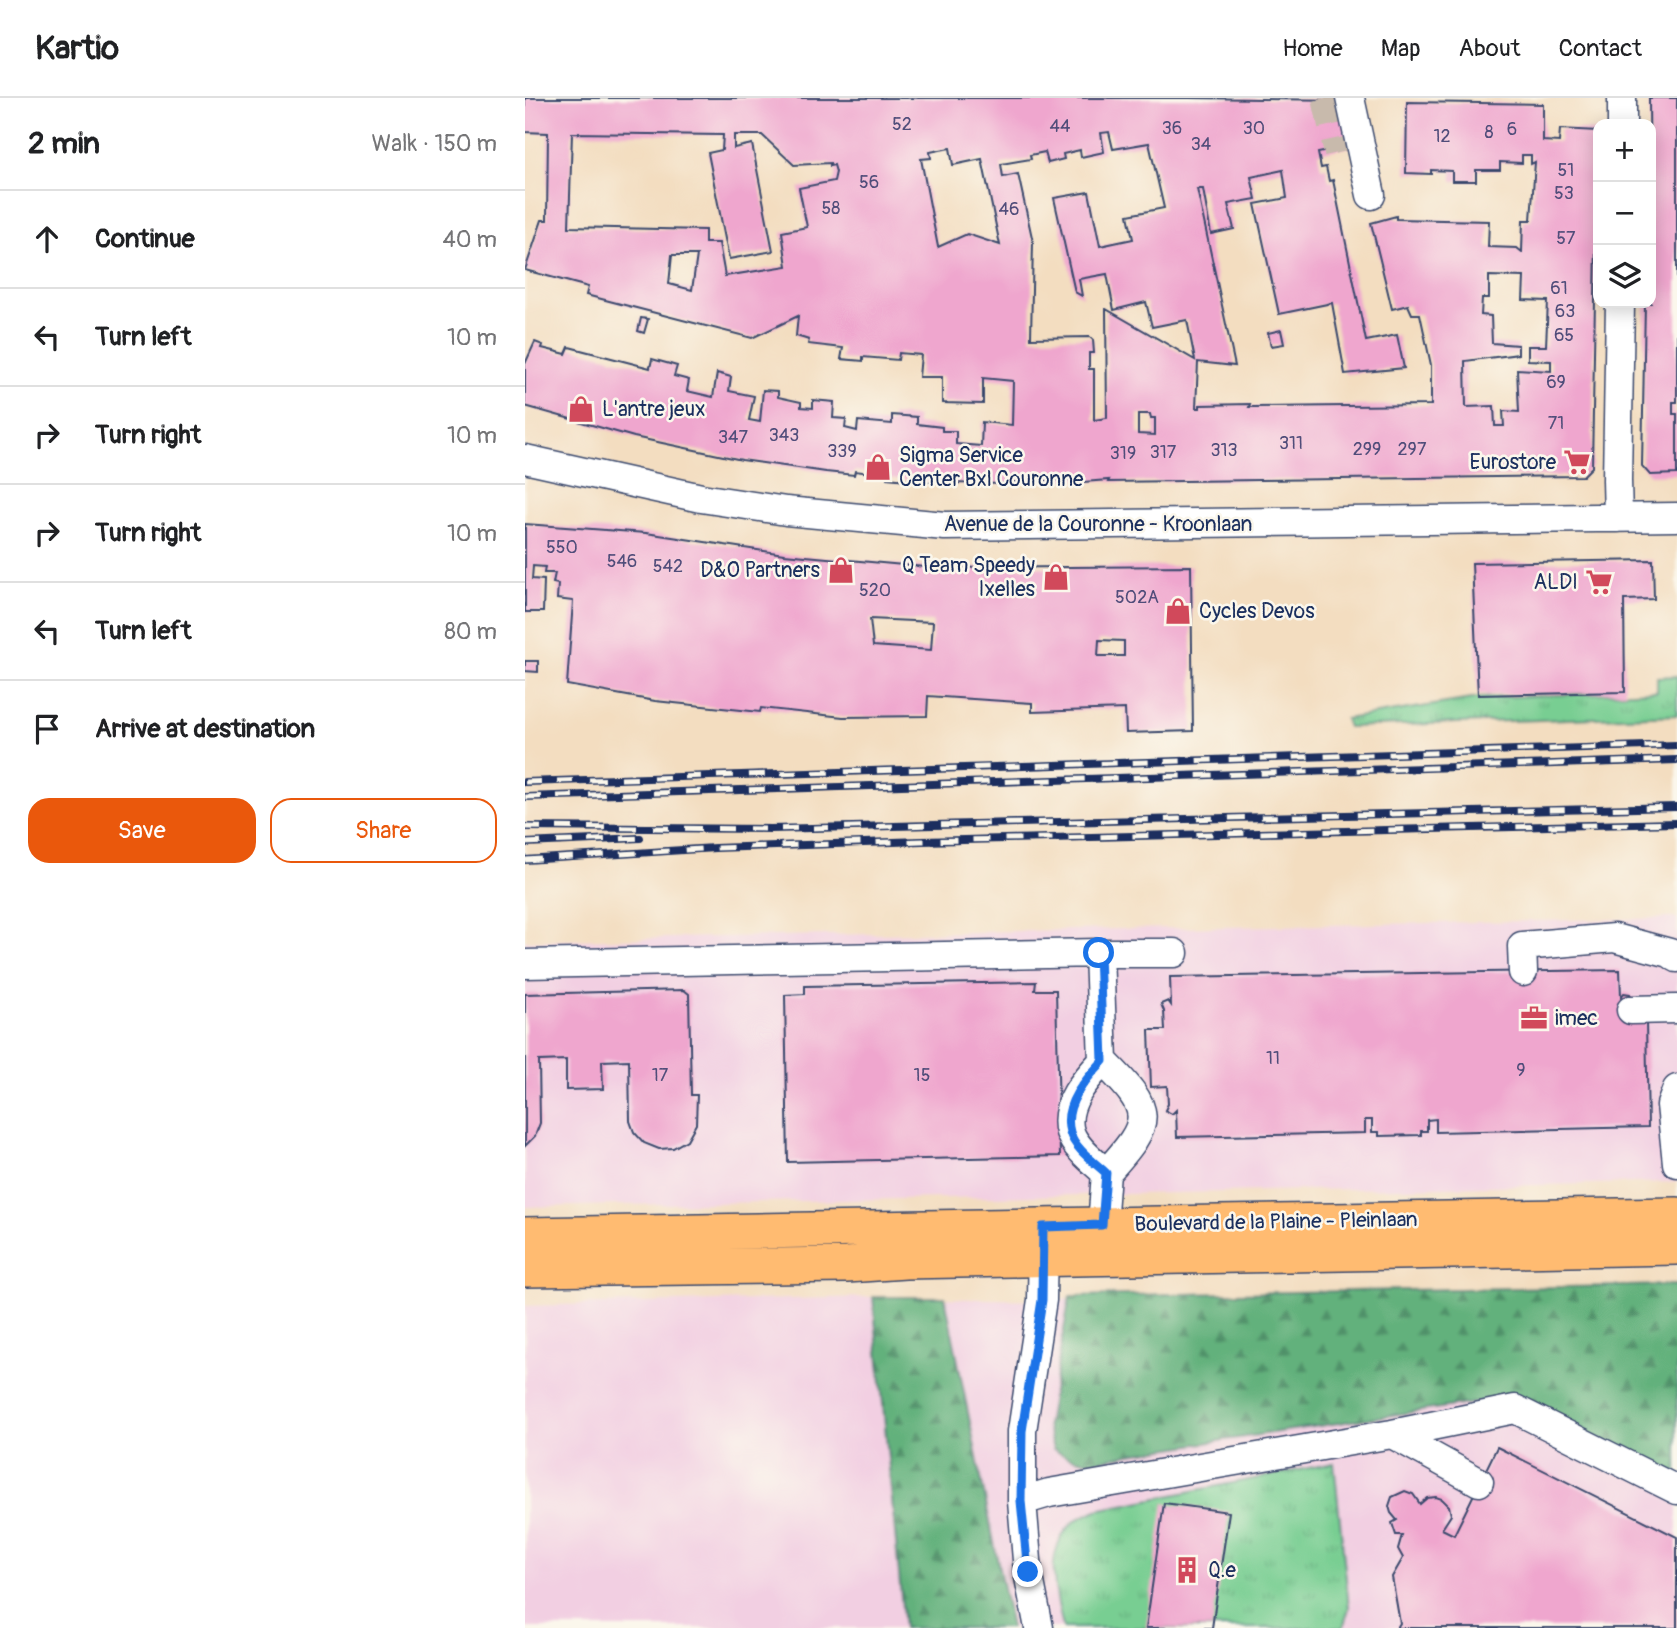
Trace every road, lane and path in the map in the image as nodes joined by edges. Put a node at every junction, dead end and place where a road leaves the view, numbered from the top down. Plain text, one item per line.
1 (1350, 98) edge
2 (1622, 98) edge
3 (1622, 119) edge
4 (1371, 195) dead end
5 (1620, 308) edge
6 (525, 459) edge
7 (1677, 517) edge
8 (1618, 518) junction
9 (1099, 953) junction
10 (1174, 953) dead end
11 (1677, 958) edge
12 (525, 964) edge
13 (1523, 972) dead end
14 (1677, 1009) edge
15 (1631, 1010) dead end
16 (1103, 1061) junction
17 (1677, 1089) edge
18 (1677, 1163) edge
19 (1106, 1173) junction
20 (1677, 1215) edge
21 (1102, 1225) junction
22 (525, 1236) edge
23 (1043, 1243) junction
24 (1677, 1247) edge
25 (707, 1249) junction
26 (525, 1269) edge
27 (1392, 1434) junction
28 (1479, 1482) dead end
29 (1677, 1490) edge
30 (1021, 1501) junction
31 (1039, 1628) edge

1 - 4 street
2 - 3 street
5 - 8 street
6 - 8 street, Avenue de la Couronne - Kroonlaan
7 - 8 street, Avenue de la Couronne - Kroonlaan
9 - 10 street
9 - 12 street
9 - 16 street
11 - 13 street
14 - 15 street
16 - 19 street
16 - 19 street
17 - 18 street
19 - 21 street
20 - 21 main road, Boulevard de la Plaine - Pleinlaan
21 - 23 main road, Boulevard de la Plaine - Pleinlaan
22 - 25 main road, Boulevard de la Plaine - Pleinlaan
23 - 24 main road, Boulevard de la Plaine - Pleinlaan
23 - 25 main road, Boulevard de la Plaine - Pleinlaan
23 - 30 street
25 - 26 main road, Boulevard de la Plaine - Pleinlaan
27 - 28 street
27 - 29 street
27 - 30 street
30 - 31 street

